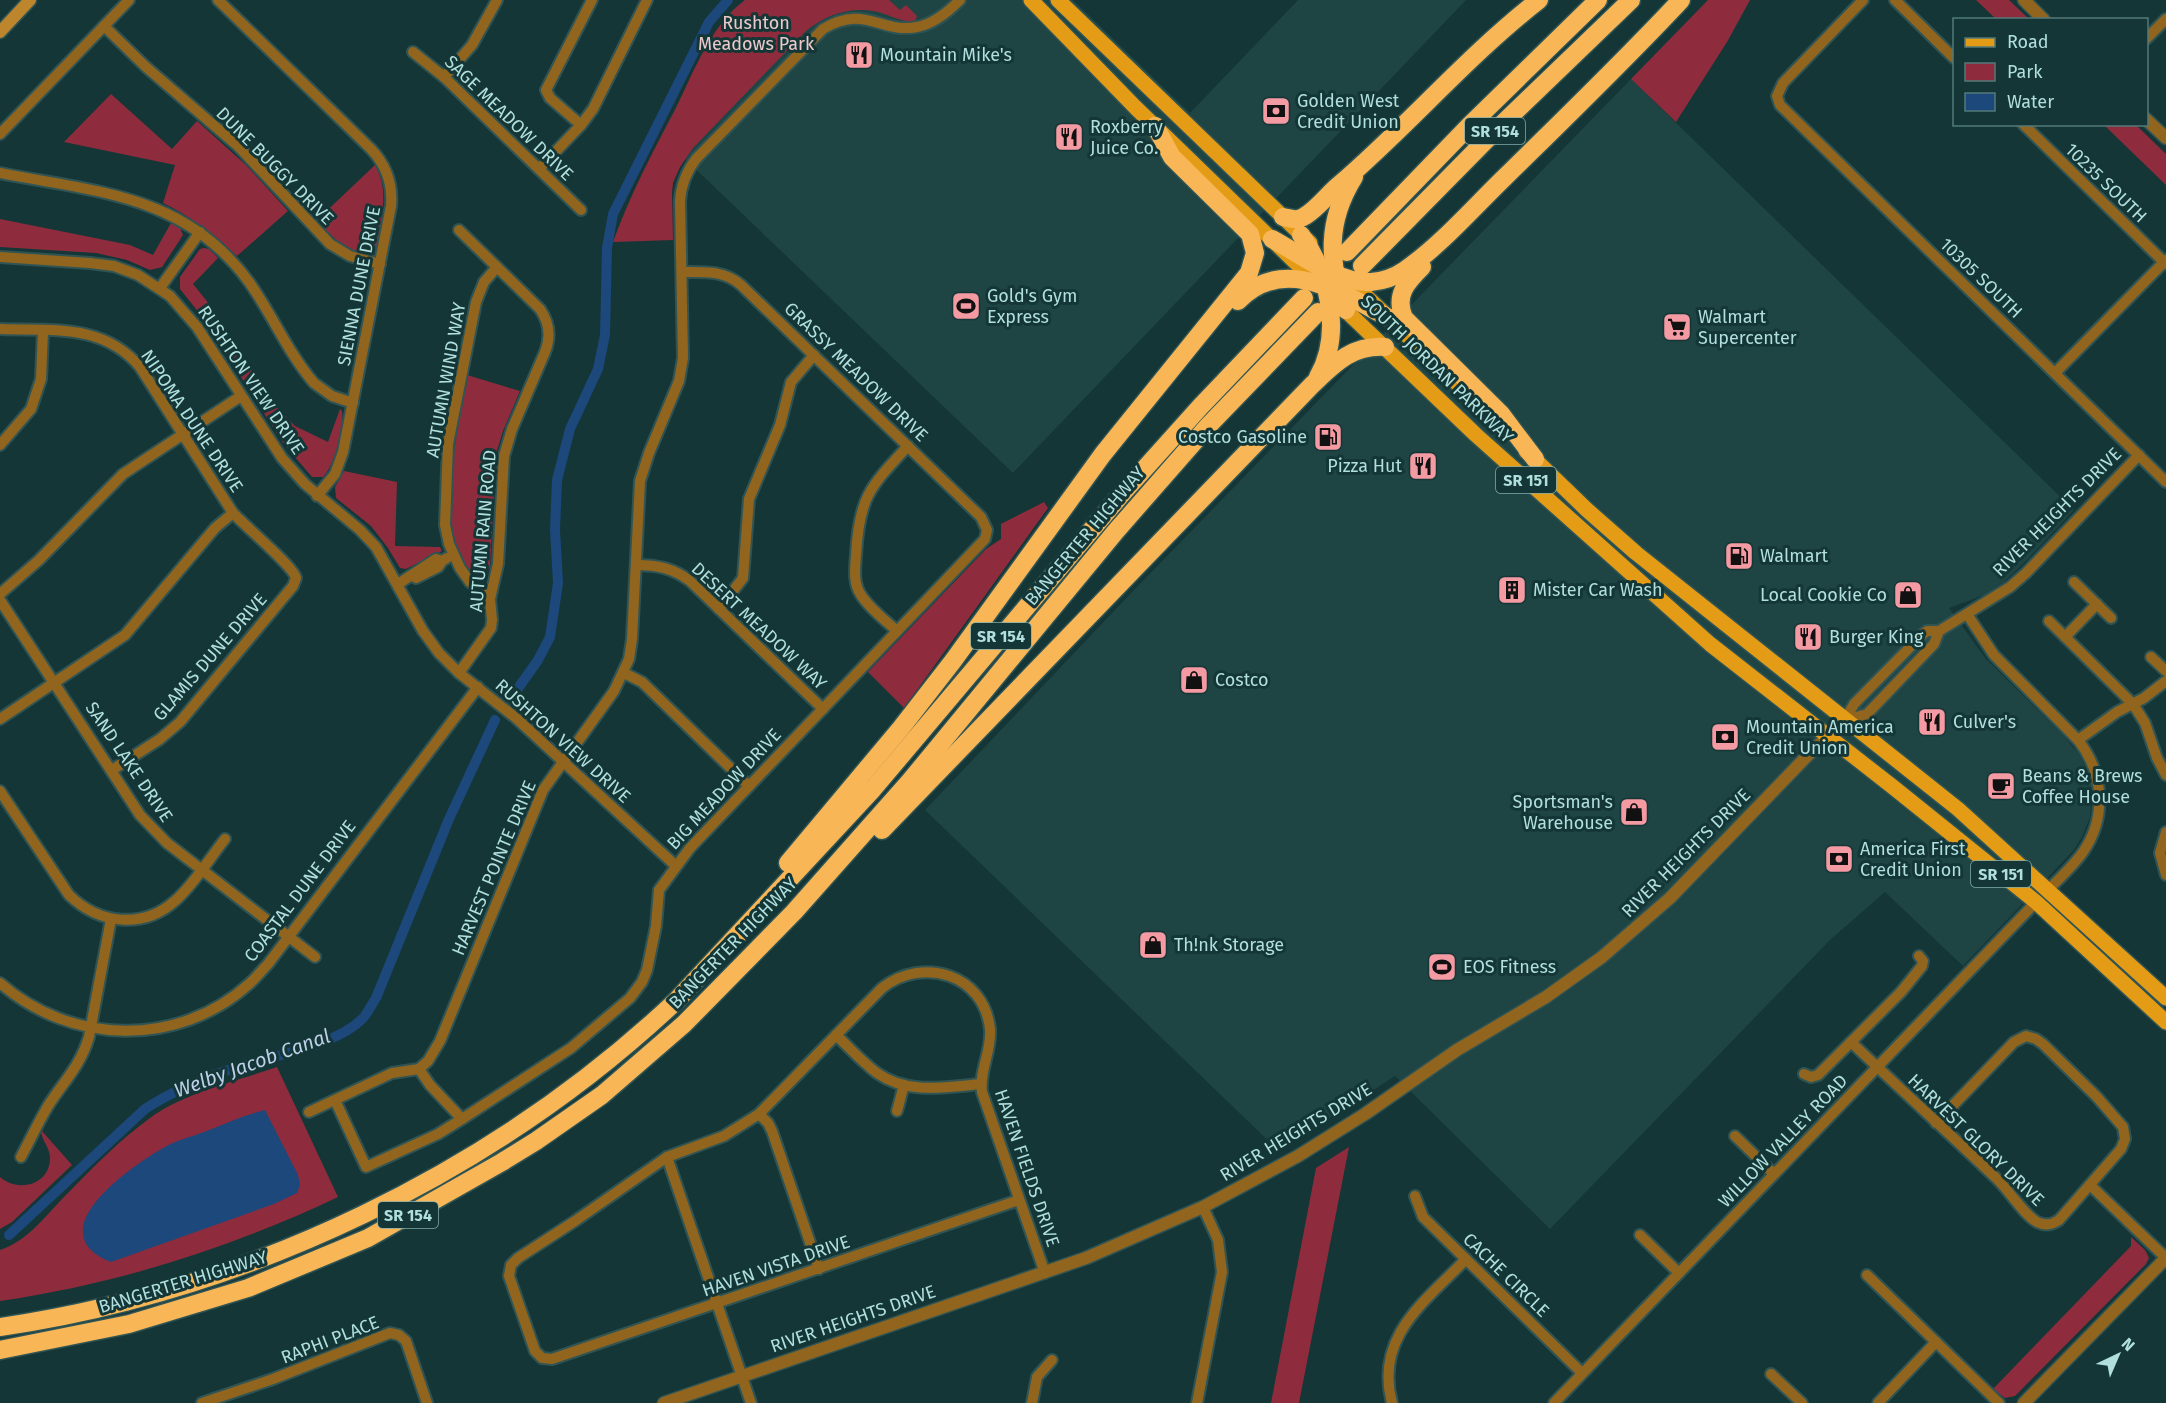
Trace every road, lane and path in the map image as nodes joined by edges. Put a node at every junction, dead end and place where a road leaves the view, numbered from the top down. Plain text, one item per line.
1 (30, 0) edge
2 (129, 0) edge
3 (218, 0) edge
4 (497, 0) edge
5 (592, 0) edge
6 (647, 0) edge
7 (960, 0) edge
8 (1031, 0) edge
9 (1058, 0) edge
10 (1539, 0) edge
11 (1598, 0) edge
12 (1631, 0) edge
13 (1681, 0) edge
14 (1863, 0) edge
15 (1895, 0) edge
16 (2024, 0) edge
17 (2042, 18) edge
18 (2166, 19) edge
19 (104, 26) junction
20 (0, 32) edge
21 (2148, 37) edge
22 (413, 52) dead end
23 (1953, 57) edge
24 (444, 77) junction
25 (2148, 121) edge
26 (581, 125) junction
27 (1155, 126) junction
28 (2025, 126) edge
29 (0, 134) edge
30 (2166, 138) edge
31 (1360, 168) junction
32 (539, 169) junction
33 (0, 173) edge
34 (581, 210) dead end
35 (1283, 217) junction
36 (459, 230) dead end
37 (200, 232) junction
38 (1448, 233) junction
39 (1301, 235) joint
40 (1272, 239) joint
41 (1347, 252) dead end
42 (0, 257) edge
43 (2165, 262) edge
44 (380, 264) junction
45 (1362, 266) dead end
46 (497, 267) junction
47 (683, 272) junction
48 (1331, 280) junction
49 (160, 288) junction
50 (1304, 298) dead end
51 (1346, 310) joint
52 (1318, 312) dead end
53 (1389, 318) joint
54 (0, 329) edge
55 (43, 331) junction
56 (1198, 339) junction
57 (1385, 347) junction
58 (814, 355) junction
59 (2055, 373) junction
60 (1312, 385) junction
61 (241, 396) junction
62 (353, 403) junction
63 (182, 434) junction
64 (0, 445) edge
65 (908, 446) junction
66 (2139, 455) junction
67 (1535, 459) junction
68 (2166, 482) edge
69 (317, 496) junction
70 (233, 513) junction
71 (987, 530) joint
72 (453, 555) junction
73 (636, 565) junction
74 (296, 578) joint
75 (2074, 582) dead end
76 (398, 584) junction
77 (0, 594) edge
78 (490, 599) junction
79 (0, 600) edge
80 (2097, 604) junction
81 (719, 609) junction
82 (1967, 614) junction
83 (2111, 618) dead end
84 (2049, 621) dead end
85 (897, 631) junction
86 (1939, 631) junction
87 (2065, 637) junction
88 (2151, 657) dead end
89 (2166, 671) edge
90 (459, 673) junction
91 (624, 673) junction
92 (2166, 681) edge
93 (55, 683) junction
94 (478, 687) junction
95 (2133, 704) junction
96 (823, 709) junction
97 (0, 719) edge
98 (1845, 720) junction
99 (1827, 737) junction
100 (2078, 740) junction
101 (563, 760) junction
102 (112, 770) junction
103 (2166, 775) edge
104 (748, 786) junction
105 (0, 791) edge
106 (2166, 832) edge
107 (225, 839) dead end
108 (676, 866) junction
109 (201, 869) junction
110 (2166, 875) edge
111 (2048, 890) junction
112 (2036, 902) junction
113 (111, 920) junction
114 (289, 937) junction
115 (752, 956) junction
116 (1919, 956) dead end
117 (315, 957) dead end
118 (700, 976) junction
119 (0, 983) edge
120 (2166, 998) edge
121 (2166, 1022) edge
122 (90, 1029) junction
123 (836, 1035) junction
124 (1851, 1042) junction
125 (1877, 1067) junction
126 (419, 1069) junction
127 (1804, 1074) dead end
128 (981, 1084) junction
129 (904, 1085) junction
130 (334, 1100) junction
131 (897, 1111) dead end
132 (309, 1112) dead end
133 (759, 1114) junction
134 (462, 1119) junction
135 (1936, 1123) junction
136 (1735, 1136) dead end
137 (21, 1157) dead end
138 (667, 1157) junction
139 (1774, 1174) junction
140 (2090, 1185) junction
141 (1415, 1196) dead end
142 (1019, 1200) junction
143 (1203, 1207) junction
144 (1640, 1235) dead end
145 (2166, 1258) edge
146 (1466, 1259) junction
147 (819, 1269) junction
148 (1679, 1272) junction
149 (1045, 1273) junction
150 (1867, 1275) dead end
151 (717, 1304) junction
152 (0, 1327) edge
153 (1936, 1342) junction
154 (0, 1350) edge
155 (542, 1358) joint
156 (1052, 1360) dead end
157 (1582, 1373) junction
158 (1772, 1374) dead end
159 (742, 1376) junction
160 (202, 1403) edge
161 (427, 1403) edge
162 (664, 1403) edge
163 (751, 1403) edge
164 (1032, 1403) edge
165 (1197, 1403) edge
166 (1392, 1403) edge
167 (1554, 1403) edge
168 (1802, 1403) edge
169 (1878, 1403) edge
170 (1999, 1403) edge
171 (2024, 1403) edge

1 - 20 main road
2 - 19 street
3 - 44 street, SIENNA DUNE DRIVE
4 - 24 street
5 - 26 street
6 - 26 street
7 - 47 street, HARVEST POINTE DRIVE
8 - 27 main road
9 - 35 main road
10 - 31 highway
11 - 41 highway, SR 154
12 - 45 highway, SR 154
13 - 38 highway
14 - 59 street, 10305 SOUTH
15 - 23 street
16 - 17 street
18 - 21 street
19 - 29 street
19 - 44 street, DUNE BUGGY DRIVE
22 - 24 street, SAGE MEADOW DRIVE
24 - 32 street, SAGE MEADOW DRIVE
25 - 30 street
26 - 32 street
27 - 40 main road
27 - 56 highway
28 - 43 street, 10235 SOUTH
31 - 35 highway
31 - 48 highway
32 - 34 street, SAGE MEADOW DRIVE
33 - 37 street
35 - 39 main road
36 - 46 street, AUTUMN RAIN ROAD
37 - 49 street
37 - 62 street
38 - 48 highway
38 - 67 highway
39 - 48 highway
40 - 48 highway
42 - 49 street, RUSHTON VIEW DRIVE
43 - 59 street
44 - 62 street, SIENNA DUNE DRIVE
46 - 72 street, AUTUMN WIND WAY
46 - 78 street, AUTUMN RAIN ROAD
47 - 58 street, GRASSY MEADOW DRIVE
47 - 73 street, HARVEST POINTE DRIVE
48 - 51 highway
48 - 53 highway
48 - 56 highway
48 - 60 highway
49 - 61 street, RUSHTON VIEW DRIVE
50 - 118 highway, BANGERTER HIGHWAY / SR 154
51 - 57 main road, SOUTH JORDAN PARKWAY / SR 151
52 - 115 highway, BANGERTER HIGHWAY / SR 154
53 - 67 main road, SOUTH JORDAN PARKWAY / SR 151
54 - 55 street, NIPOMA DUNE DRIVE
55 - 63 street, NIPOMA DUNE DRIVE
55 - 64 street
56 - 118 highway
57 - 60 highway
57 - 99 main road, SOUTH JORDAN PARKWAY / SR 151
58 - 65 street, GRASSY MEADOW DRIVE
58 - 81 street
59 - 66 street, 10305 SOUTH
60 - 115 highway
61 - 63 street
61 - 69 street, RUSHTON VIEW DRIVE
62 - 69 street, SIENNA DUNE DRIVE
63 - 70 street, NIPOMA DUNE DRIVE
63 - 77 street
65 - 71 street, GRASSY MEADOW DRIVE
65 - 85 street
66 - 68 street, 10305 SOUTH
66 - 82 street, RIVER HEIGHTS DRIVE
67 - 98 main road, SOUTH JORDAN PARKWAY / SR 151
69 - 76 street, RUSHTON VIEW DRIVE
70 - 74 street, NIPOMA DUNE DRIVE
70 - 93 street
71 - 85 street, BIG MEADOW DRIVE
72 - 76 street
72 - 78 street, AUTUMN WIND WAY
73 - 81 street, DESERT MEADOW WAY
73 - 91 street, HARVEST POINTE DRIVE
74 - 102 street, GLAMIS DUNE DRIVE
75 - 80 street
76 - 90 street, RUSHTON VIEW DRIVE
78 - 90 street, AUTUMN RAIN ROAD
79 - 93 street, SAND LAKE DRIVE
80 - 83 street
80 - 87 street
81 - 96 street, DESERT MEADOW WAY
82 - 86 street, RIVER HEIGHTS DRIVE
82 - 100 street
84 - 87 street
85 - 96 street, BIG MEADOW DRIVE
86 - 98 street, RIVER HEIGHTS DRIVE
86 - 98 street, RIVER HEIGHTS DRIVE
87 - 95 street
88 - 89 street
90 - 94 street, RUSHTON VIEW DRIVE
91 - 101 street, HARVEST POINTE DRIVE
91 - 104 street
92 - 95 street
93 - 97 street
93 - 102 street, SAND LAKE DRIVE
94 - 101 street, RUSHTON VIEW DRIVE
94 - 114 street, COASTAL DUNE DRIVE
95 - 100 street
95 - 103 street
96 - 104 street, BIG MEADOW DRIVE
98 - 99 street, RIVER HEIGHTS DRIVE
98 - 111 main road, SOUTH JORDAN PARKWAY / SR 151
99 - 112 main road, SOUTH JORDAN PARKWAY / SR 151
99 - 143 street, RIVER HEIGHTS DRIVE
100 - 111 street
101 - 108 street, RUSHTON VIEW DRIVE
101 - 126 street, HARVEST POINTE DRIVE
102 - 109 street, SAND LAKE DRIVE
104 - 108 street, BIG MEADOW DRIVE
105 - 113 street
106 - 110 street
107 - 109 street
108 - 134 street, BIG MEADOW DRIVE
109 - 113 street
109 - 114 street, SAND LAKE DRIVE
111 - 120 main road, SOUTH JORDAN PARKWAY / SR 151
112 - 121 main road, SOUTH JORDAN PARKWAY / SR 151
112 - 125 street, WILLOW VALLEY ROAD
113 - 122 street
114 - 117 street, SAND LAKE DRIVE
114 - 122 street, COASTAL DUNE DRIVE
115 - 154 highway, BANGERTER HIGHWAY / SR 154
116 - 124 street
118 - 152 highway, BANGERTER HIGHWAY / SR 154
119 - 122 street, COASTAL DUNE DRIVE
122 - 137 street
123 - 128 street, HAVEN FIELDS DRIVE
123 - 129 street
123 - 133 street, HAVEN FIELDS DRIVE
124 - 125 street, HARVEST GLORY DRIVE
124 - 127 street
125 - 135 street, HARVEST GLORY DRIVE
125 - 139 street, WILLOW VALLEY ROAD
126 - 130 street
126 - 134 street
128 - 129 street
128 - 142 street, HAVEN FIELDS DRIVE
129 - 131 street
130 - 132 street
130 - 134 street, BIG MEADOW DRIVE
133 - 138 street, HAVEN FIELDS DRIVE
133 - 147 street
135 - 140 street, HARVEST GLORY DRIVE
135 - 140 street, HARVEST GLORY DRIVE
136 - 139 street
138 - 151 street
138 - 155 street, HAVEN FIELDS DRIVE
139 - 148 street, WILLOW VALLEY ROAD
140 - 145 street
141 - 146 street, CACHE CIRCLE
142 - 147 street, HAVEN VISTA DRIVE
142 - 149 street, HAVEN FIELDS DRIVE
143 - 149 street, RIVER HEIGHTS DRIVE
143 - 165 street
144 - 148 street
145 - 171 street
146 - 157 street, CACHE CIRCLE
146 - 166 street
147 - 151 street, HAVEN VISTA DRIVE
148 - 157 street, WILLOW VALLEY ROAD
149 - 159 street, RIVER HEIGHTS DRIVE
150 - 153 street
151 - 155 street, HAVEN VISTA DRIVE
151 - 159 street
153 - 169 street
153 - 170 street
156 - 164 street
157 - 167 street, WILLOW VALLEY ROAD
158 - 168 street
159 - 162 street, RIVER HEIGHTS DRIVE
159 - 163 street
160 - 161 street, RAPHI PLACE

